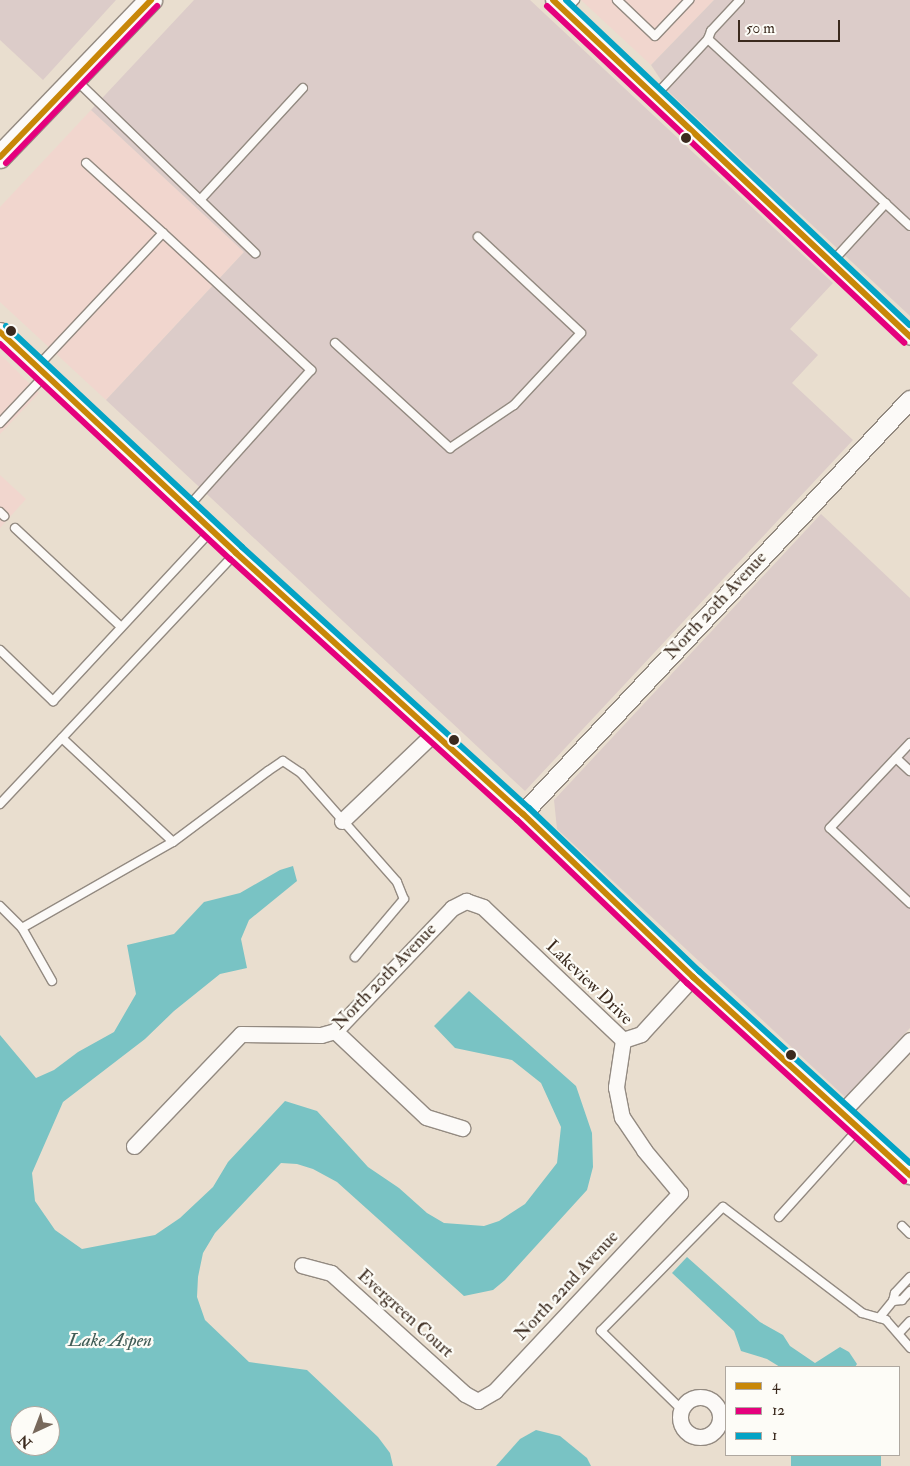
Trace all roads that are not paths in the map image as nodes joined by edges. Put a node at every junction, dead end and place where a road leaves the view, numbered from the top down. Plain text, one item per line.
1 (152, 0) edge
2 (553, 0) edge
3 (616, 0) edge
4 (689, 0) edge
5 (740, 0) edge
6 (570, 5) edge
7 (708, 39) junction
8 (75, 80) junction
9 (303, 88) dead end
10 (655, 96) junction
11 (0, 157) edge
12 (86, 163) dead end
13 (200, 200) junction
14 (886, 203) junction
15 (910, 226) edge
16 (163, 233) junction
17 (478, 237) dead end
18 (255, 253) dead end
19 (831, 263) junction
20 (0, 332) edge
21 (910, 337) edge
22 (335, 343) dead end
23 (41, 371) junction
24 (910, 400) edge
25 (0, 423) edge
26 (188, 508) junction
27 (14, 528) dead end
28 (212, 530) junction
29 (236, 553) junction
30 (121, 627) junction
31 (0, 650) edge
32 (433, 734) junction
33 (62, 738) junction
34 (910, 743) edge
35 (896, 758) junction
36 (910, 771) edge
37 (0, 804) edge
38 (523, 814) junction
39 (342, 820) junction
40 (173, 842) junction
41 (466, 901) joint
42 (910, 903) edge
43 (0, 906) edge
44 (22, 928) junction
45 (354, 957) dead end
46 (693, 977) junction
47 (52, 981) dead end
48 (336, 1031) junction
49 (623, 1040) junction
50 (910, 1040) edge
51 (842, 1112) junction
52 (462, 1128) dead end
53 (859, 1128) junction
54 (134, 1146) dead end
55 (910, 1175) edge
56 (680, 1192) joint
57 (779, 1217) dead end
58 (902, 1226) dead end
59 (910, 1234) edge
60 (302, 1265) dead end
61 (910, 1277) edge
62 (904, 1284) junction
63 (910, 1291) edge
64 (893, 1301) junction
65 (879, 1318) junction
66 (910, 1321) edge
67 (899, 1333) junction
68 (910, 1348) edge
69 (478, 1401) joint
70 (681, 1409) dead end

1 - 8 main road
2 - 6 street
3 - 4 lane
5 - 7 lane
6 - 10 street
7 - 10 lane
7 - 14 lane
8 - 11 main road
8 - 13 lane
9 - 13 lane
10 - 19 street
12 - 16 lane
13 - 18 lane
14 - 15 lane
14 - 19 lane
16 - 23 lane
16 - 26 lane
17 - 22 lane
19 - 21 street
20 - 23 street
23 - 25 lane
23 - 26 street
24 - 38 street, North 20th Avenue
26 - 28 street
27 - 30 lane
28 - 29 street
28 - 30 lane
29 - 32 street
29 - 33 lane
30 - 31 lane
32 - 38 street
32 - 39 street
33 - 37 lane
33 - 40 lane
34 - 35 lane
35 - 36 lane
35 - 42 lane
38 - 46 street
39 - 40 lane
39 - 45 lane
40 - 44 lane
41 - 48 street, North 20th Avenue
41 - 49 street, Lakeview Drive
43 - 44 lane
44 - 47 lane
46 - 49 street
46 - 51 street
48 - 52 street
48 - 54 street, North 20th Avenue
49 - 56 street, Lakeview Drive
50 - 51 street
51 - 53 street
53 - 55 street
53 - 57 lane
56 - 69 street, North 22nd Avenue
58 - 59 lane
60 - 69 street, Evergreen Court
61 - 62 lane
62 - 63 lane
62 - 64 lane
63 - 64 lane
64 - 65 lane
65 - 67 lane
65 - 70 lane
66 - 67 lane
67 - 68 lane

